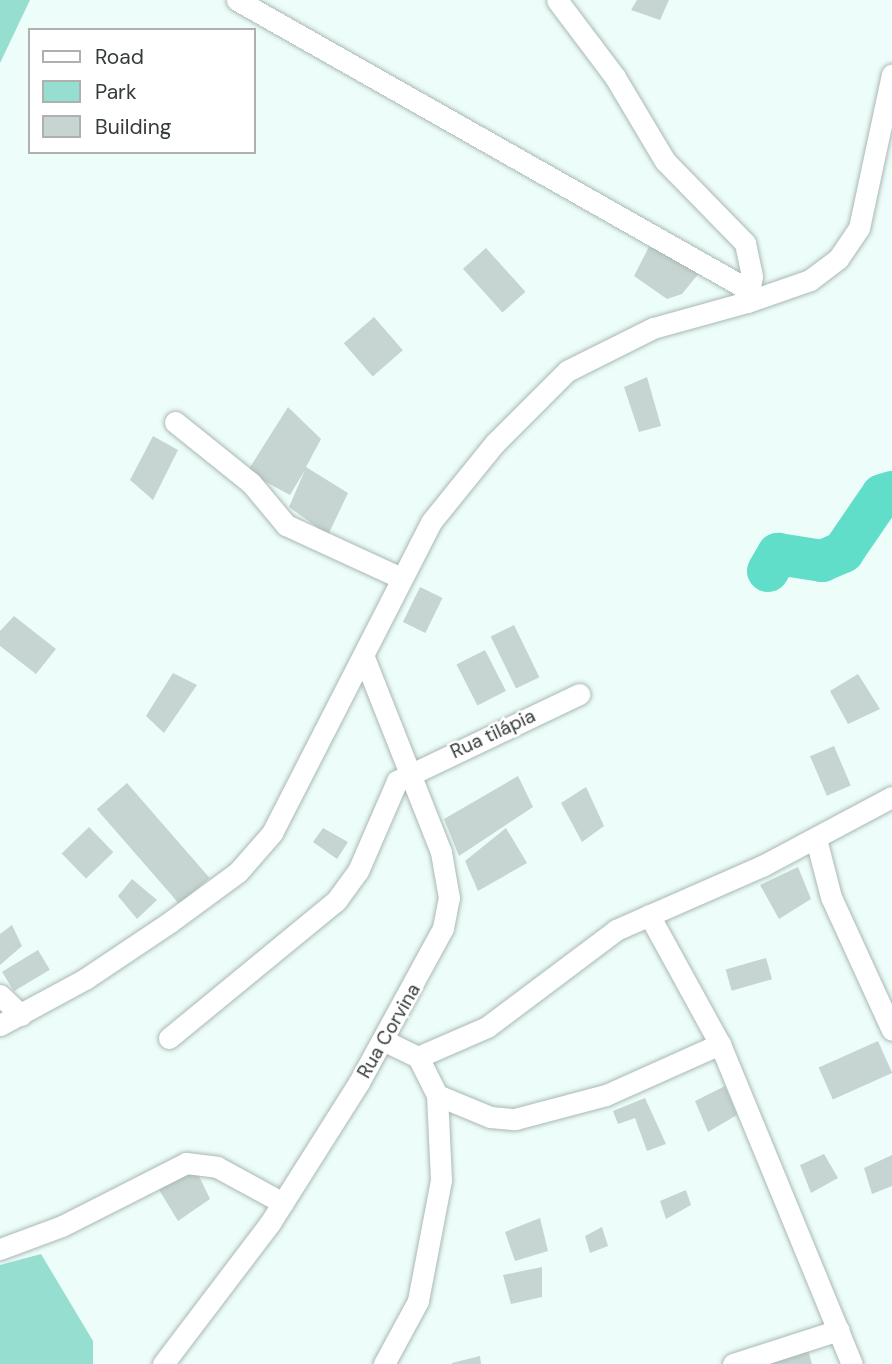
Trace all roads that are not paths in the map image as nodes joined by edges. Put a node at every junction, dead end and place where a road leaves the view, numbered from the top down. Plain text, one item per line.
1 (237, 0) edge
2 (557, 0) edge
3 (892, 75) edge
4 (748, 296) junction
5 (175, 422) dead end
6 (399, 577) junction
7 (363, 658) junction
8 (579, 694) dead end
9 (408, 774) junction
10 (892, 797) edge
11 (816, 838) junction
12 (649, 915) junction
13 (0, 995) edge
14 (21, 1015) junction
15 (0, 1025) edge
16 (892, 1030) edge
17 (169, 1038) dead end
18 (383, 1040) junction
19 (720, 1044) junction
20 (418, 1057) junction
21 (437, 1096) junction
22 (283, 1203) junction
23 (0, 1249) edge
24 (839, 1330) junction
25 (163, 1364) edge
26 (384, 1364) edge
27 (733, 1364) edge
28 (852, 1364) edge

1 - 4 street
2 - 4 street
3 - 4 street
4 - 6 street
5 - 6 street
6 - 7 street
7 - 9 street, Rua Corvina
7 - 14 street
8 - 9 street, Rua tilápia
9 - 17 street
9 - 18 street, Rua Corvina
10 - 11 street
11 - 12 street
11 - 16 street
12 - 19 street
12 - 20 street
13 - 14 street
14 - 15 street
18 - 20 street
18 - 22 street, Rua Corvina
19 - 21 street
19 - 24 street
20 - 21 street
21 - 26 street
22 - 23 street
22 - 25 street, Rua Corvina
24 - 27 street
24 - 28 street

